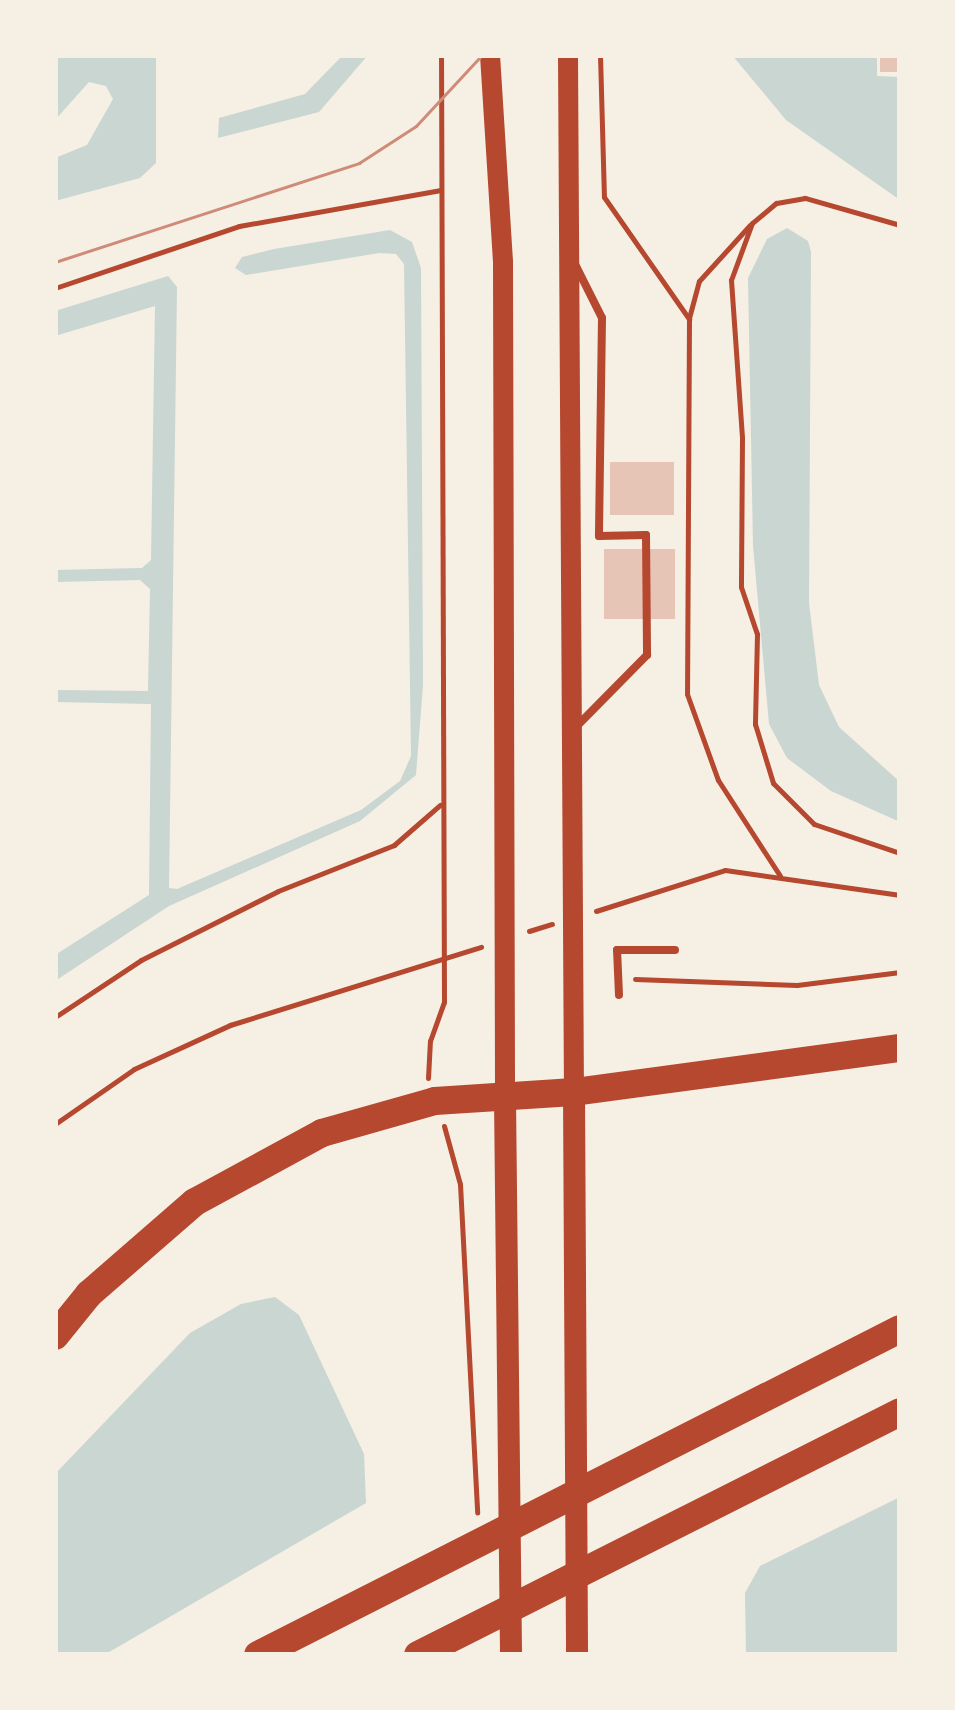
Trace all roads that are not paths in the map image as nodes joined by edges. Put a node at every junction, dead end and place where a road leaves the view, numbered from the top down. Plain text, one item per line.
1 (490, 55) edge
2 (568, 55) edge
3 (569, 251) junction
4 (573, 730) junction
5 (675, 950) dead end
6 (619, 995) dead end
7 (900, 1048) edge
8 (574, 1092) junction
9 (506, 1098) junction
10 (900, 1329) edge
11 (55, 1336) edge
12 (900, 1412) edge
13 (258, 1655) edge
14 (418, 1655) edge
15 (511, 1655) edge
16 (577, 1655) edge

1 - 9 main road
2 - 3 main road
3 - 4 main road
3 - 4 lane
4 - 8 main road
5 - 6 lane
7 - 8 highway
8 - 9 highway
8 - 16 main road
9 - 11 highway
9 - 15 main road
10 - 13 highway
12 - 14 highway

